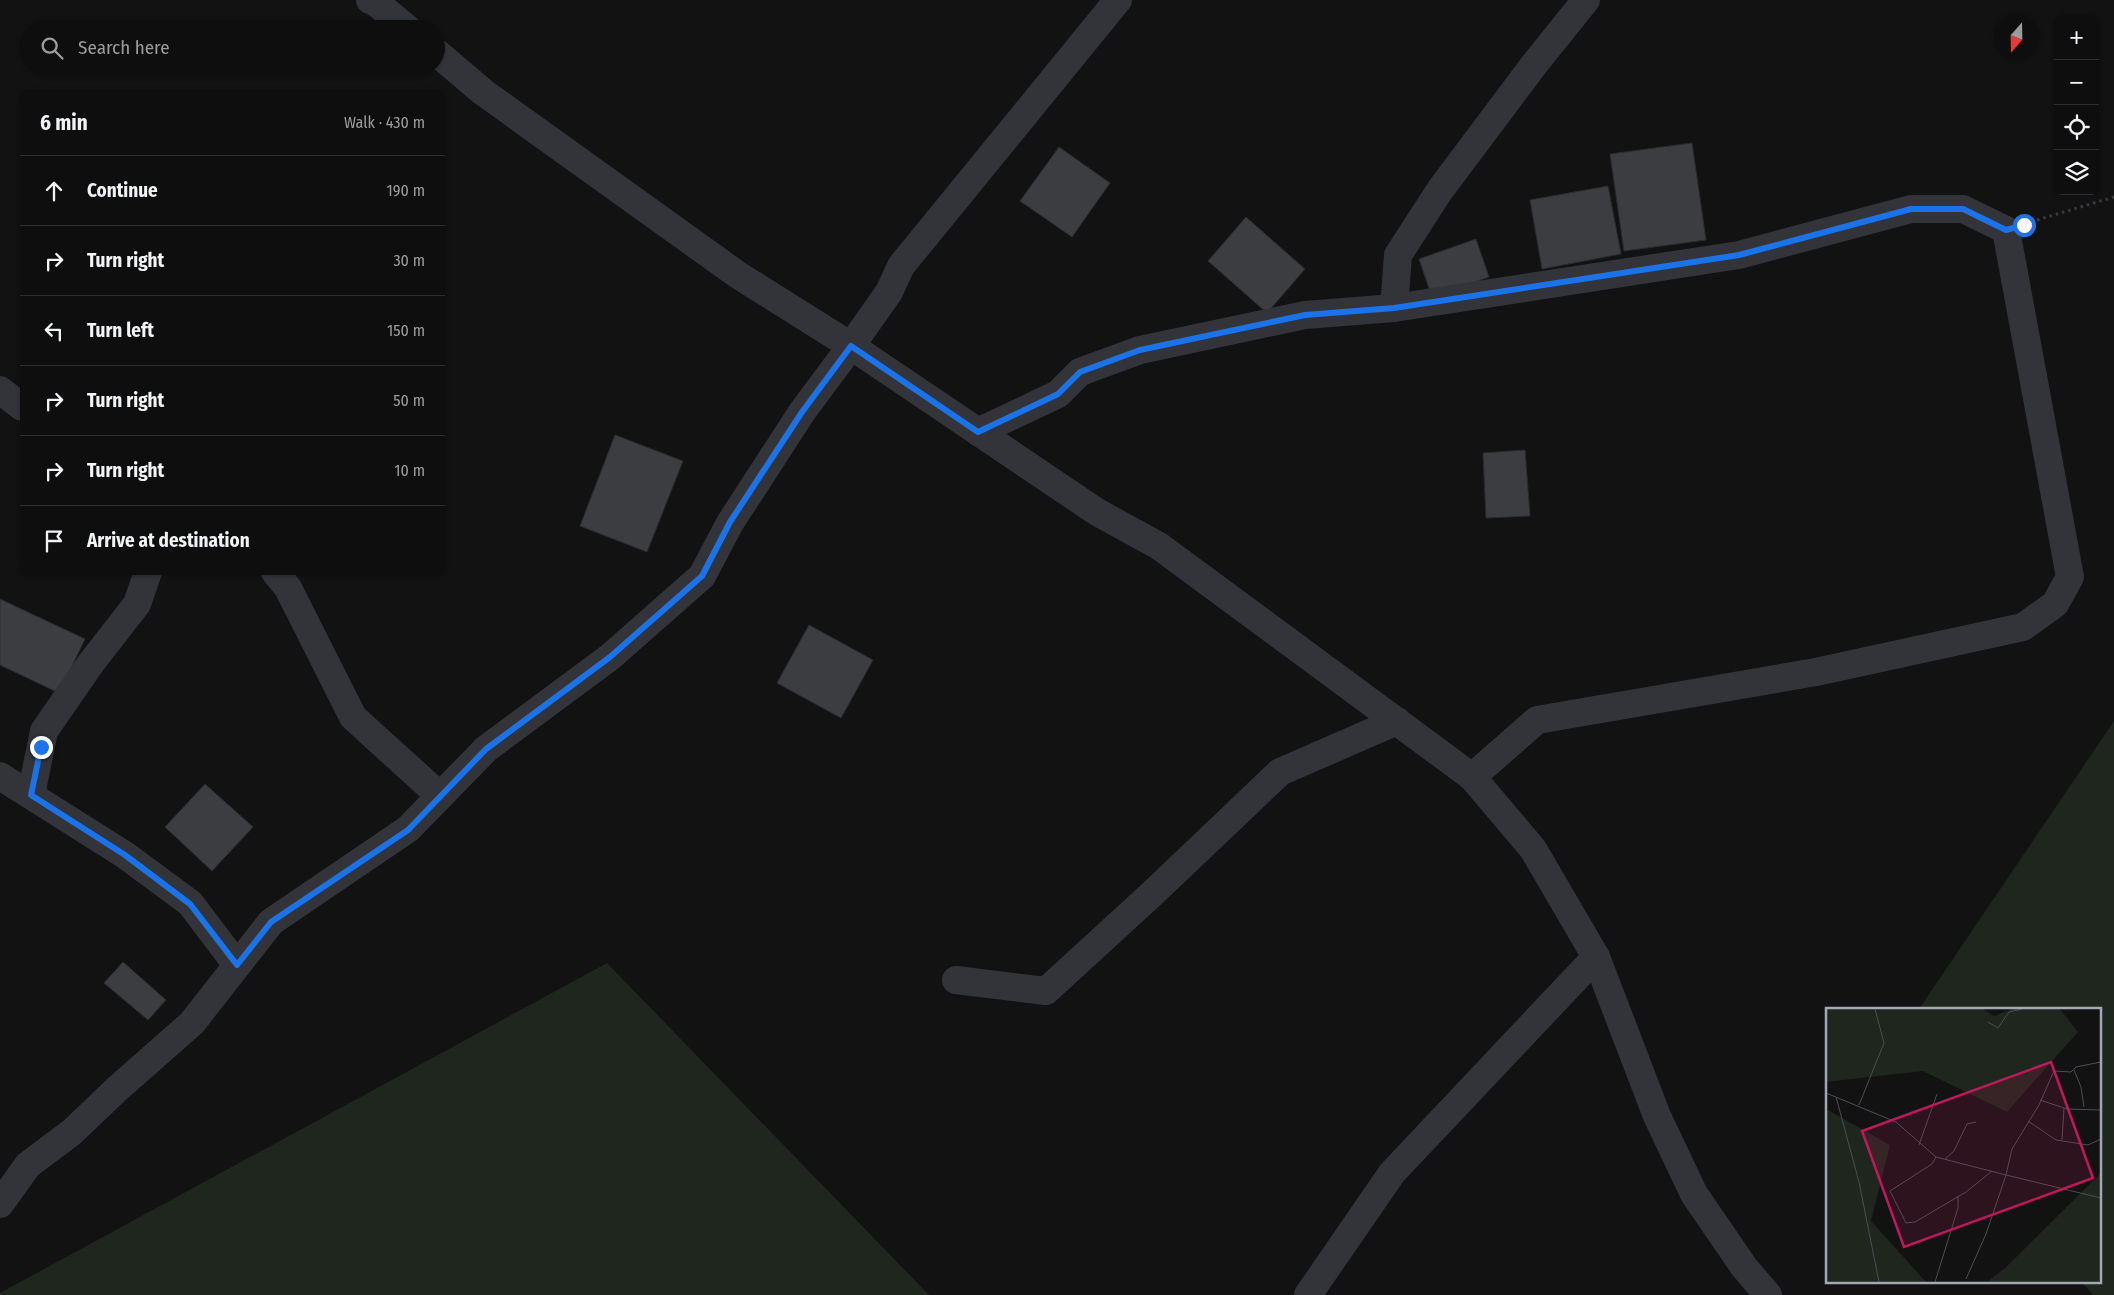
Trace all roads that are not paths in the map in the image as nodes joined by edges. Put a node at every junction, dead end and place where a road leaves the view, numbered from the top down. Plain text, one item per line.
1 (370, 0) edge
2 (1118, 0) edge
3 (1586, 0) edge
4 (397, 20) edge
5 (445, 60) edge
6 (1394, 308) junction
7 (851, 346) junction
8 (0, 390) edge
9 (20, 405) edge
10 (978, 432) junction
11 (147, 575) edge
12 (277, 575) edge
13 (1397, 721) junction
14 (0, 776) edge
15 (1472, 777) junction
16 (31, 795) junction
17 (440, 796) junction
18 (1596, 957) junction
19 (237, 965) junction
20 (956, 980) dead end
21 (0, 1204) edge
22 (1308, 1295) edge
23 (1768, 1295) edge

1 - 4 street
2 - 7 street
3 - 6 street
5 - 7 street
6 - 10 street
6 - 15 street
7 - 10 street
7 - 17 street
8 - 9 street
10 - 13 street
11 - 16 street
12 - 17 street
13 - 15 street
13 - 20 street
14 - 16 street
15 - 18 street
16 - 19 street
17 - 19 street
18 - 22 street
18 - 23 street
19 - 21 street

